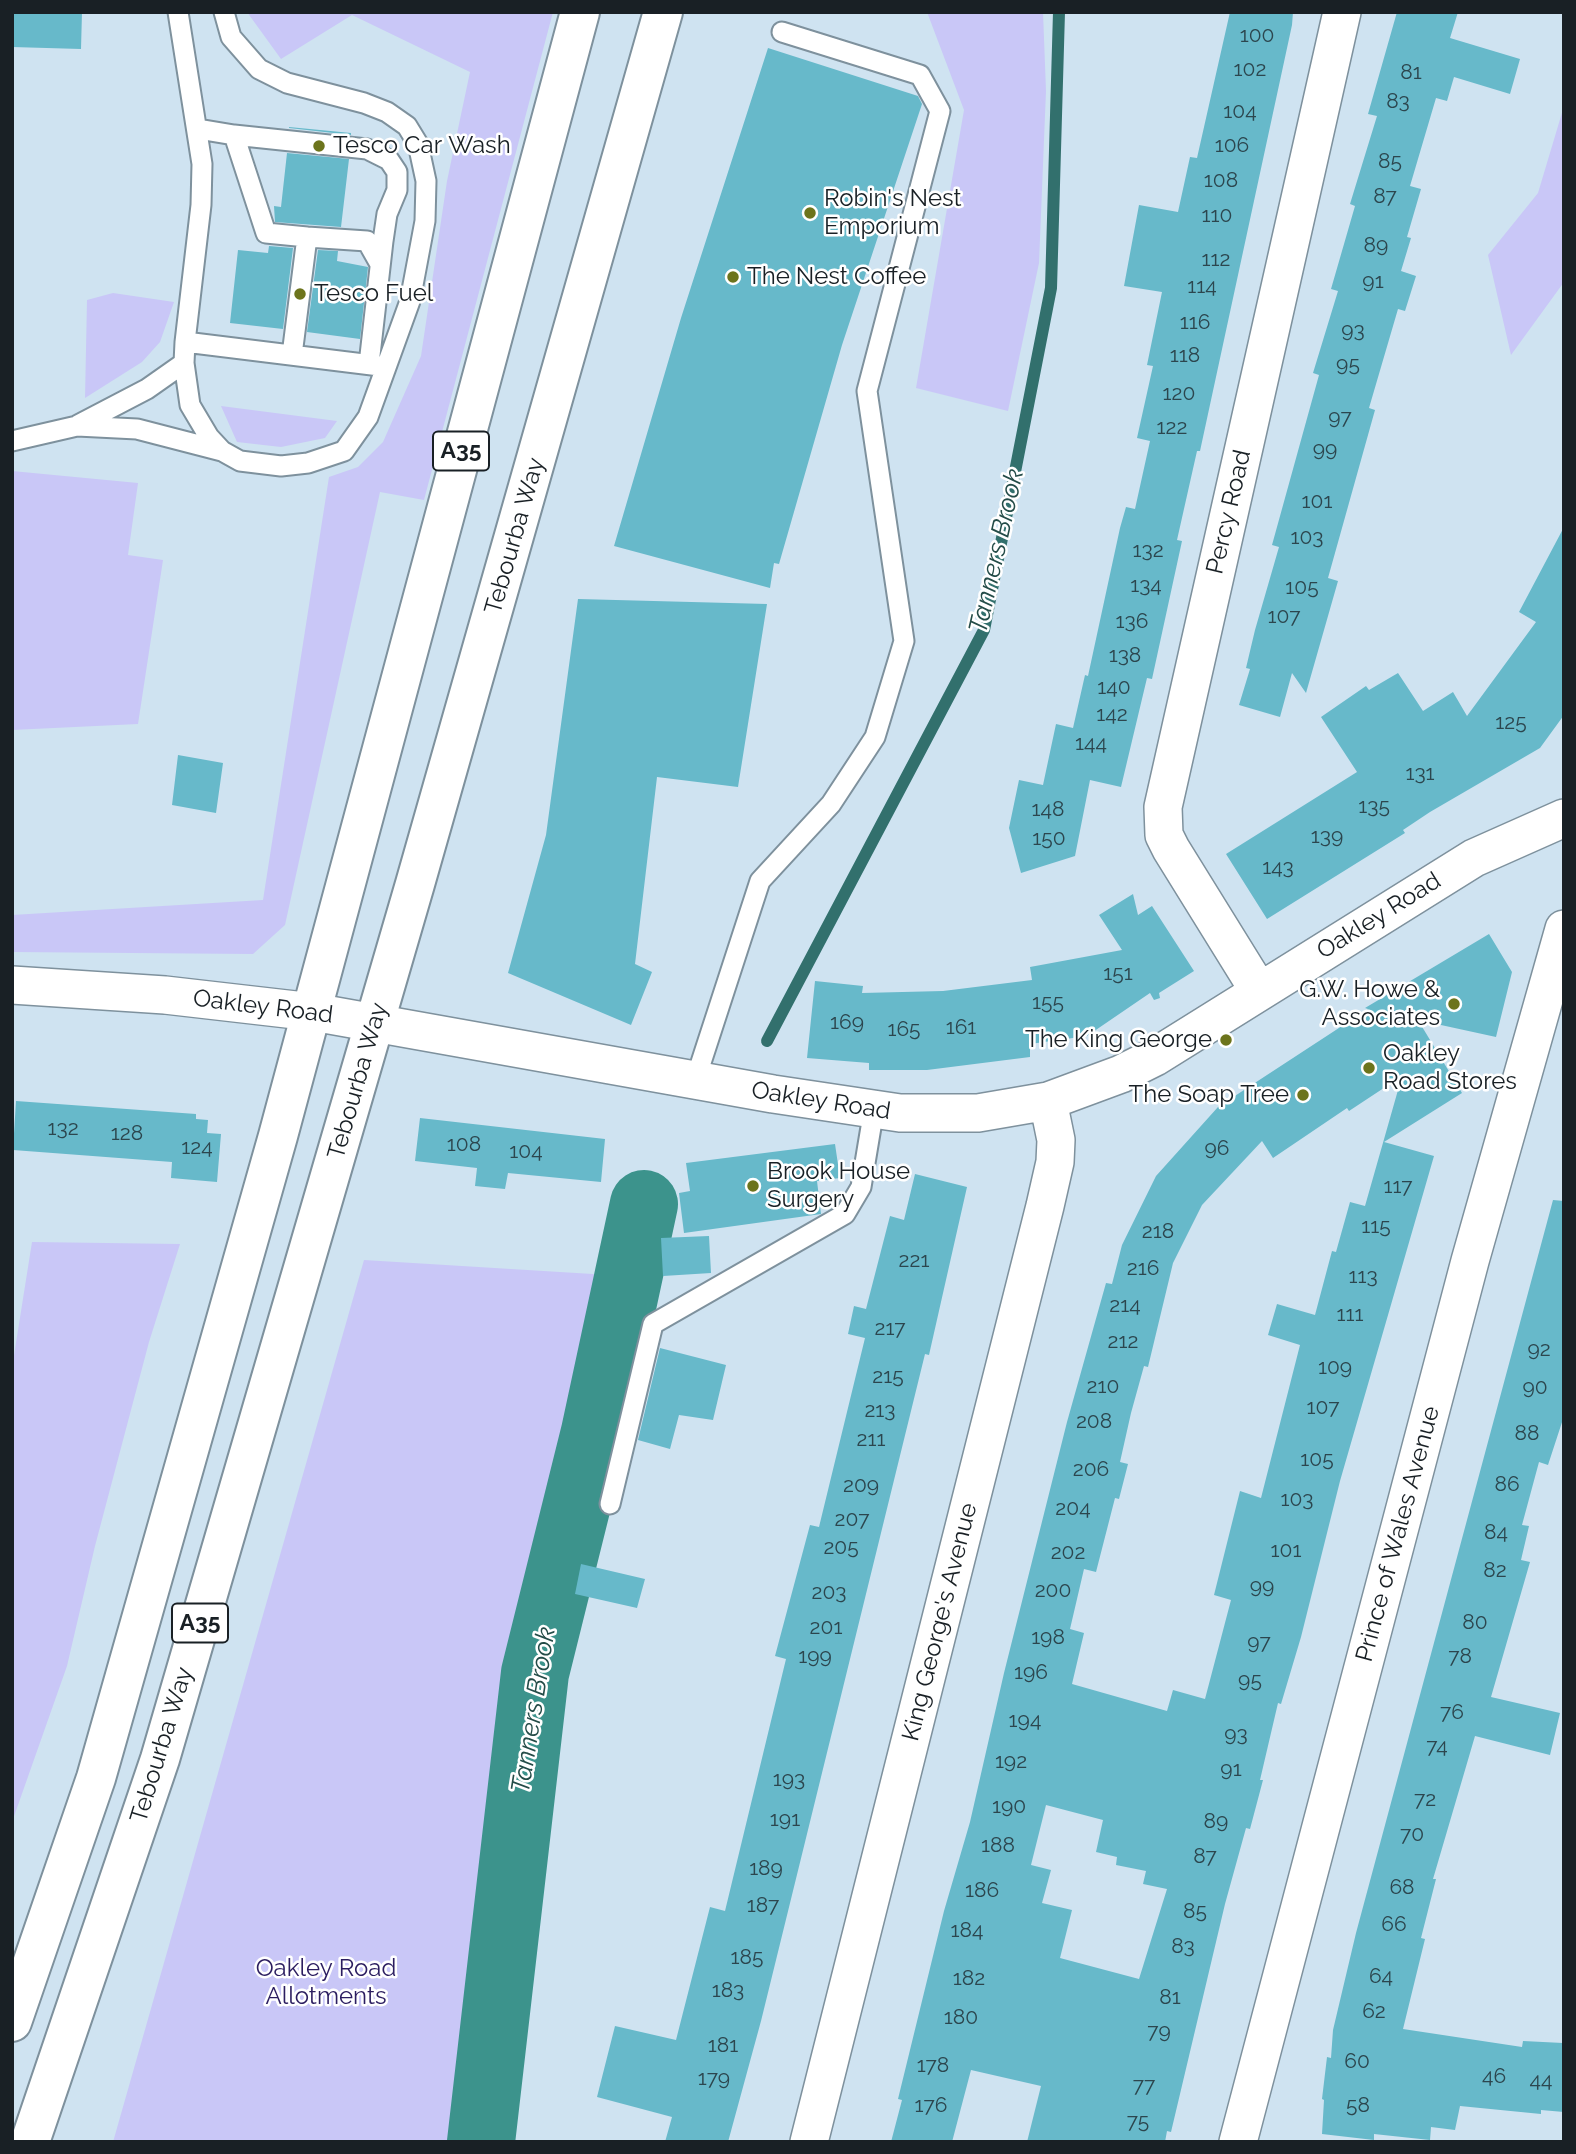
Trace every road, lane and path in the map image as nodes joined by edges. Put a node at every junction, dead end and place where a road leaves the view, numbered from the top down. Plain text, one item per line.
1 (178, 12) edge
2 (225, 12) edge
3 (580, 12) edge
4 (663, 12) edge
5 (1342, 12) edge
6 (782, 32) dead end
7 (198, 129) junction
8 (234, 135) junction
9 (307, 237) junction
10 (380, 264) junction
11 (185, 342) junction
12 (292, 355) junction
13 (184, 363) junction
14 (377, 366) junction
15 (77, 426) junction
16 (12, 441) edge
17 (222, 451) junction
18 (1564, 818) edge
19 (1564, 929) edge
20 (12, 985) edge
21 (1259, 991) junction
22 (313, 1012) junction
23 (375, 1021) junction
24 (695, 1081) junction
25 (1048, 1101) junction
26 (874, 1110) junction
27 (610, 1504) dead end
28 (12, 2022) edge
29 (30, 2142) edge
30 (809, 2142) edge
31 (1238, 2142) edge

1 - 7 lane
2 - 14 lane
3 - 22 main road, A35
4 - 23 main road, Tebourba Way / A35
5 - 21 street, Percy Road
6 - 24 lane
7 - 8 lane
7 - 11 lane
8 - 9 lane
8 - 10 lane
9 - 10 lane
9 - 12 lane
10 - 14 lane
11 - 12 lane
11 - 13 lane
12 - 14 lane
13 - 15 lane
13 - 17 lane
14 - 17 lane
15 - 16 lane
15 - 17 lane
18 - 21 street, Oakley Road
19 - 31 street, Prince of Wales Avenue
20 - 22 street, Oakley Road
21 - 25 street, Oakley Road
22 - 23 street, Oakley Road
22 - 28 main road, A35
23 - 24 street, Oakley Road
23 - 29 main road, Tebourba Way / A35
24 - 26 street, Oakley Road
25 - 26 street, Oakley Road
25 - 30 street, King George's Avenue
26 - 27 lane

